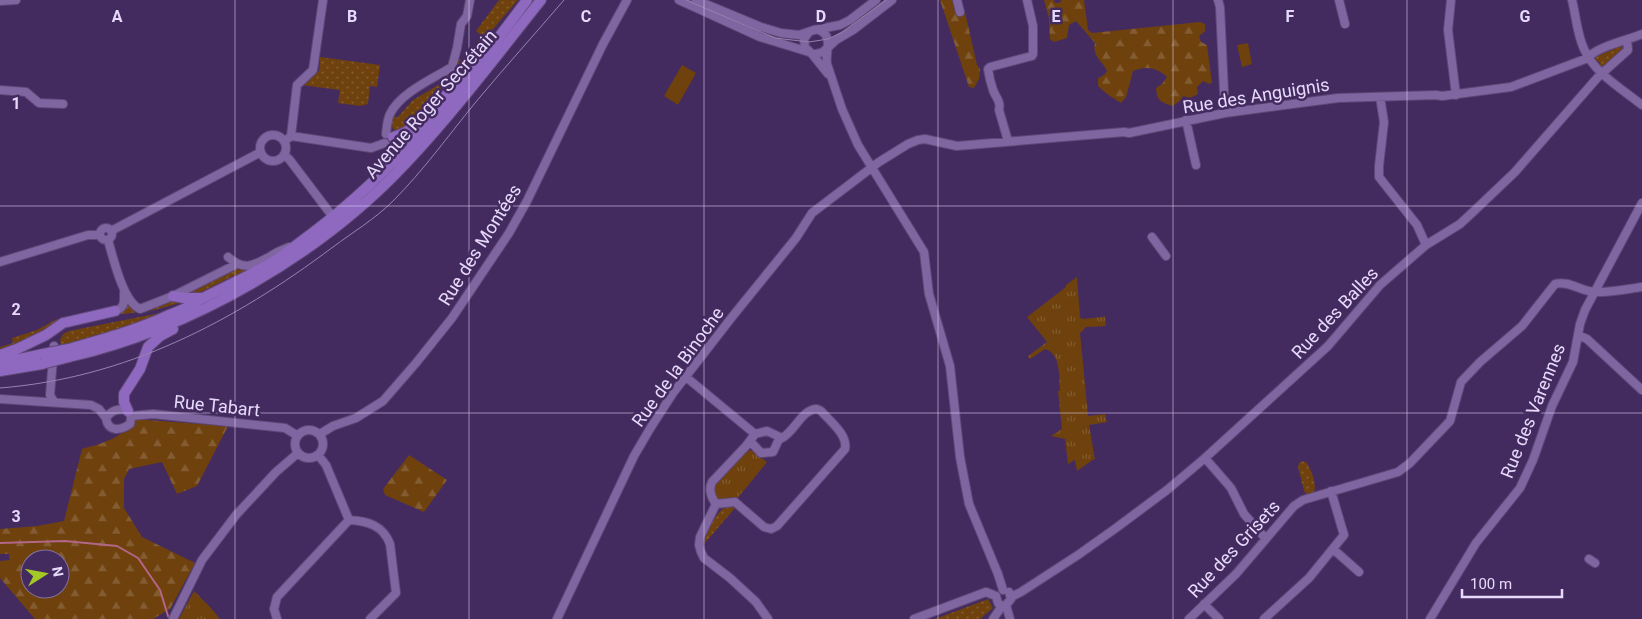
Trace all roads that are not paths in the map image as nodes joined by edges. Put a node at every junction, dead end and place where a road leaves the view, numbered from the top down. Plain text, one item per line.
1 (16, 0) edge
2 (323, 0) edge
3 (470, 0) edge
4 (527, 0) edge
5 (627, 0) edge
6 (679, 0) edge
7 (696, 0) edge
8 (876, 0) edge
9 (892, 0) edge
10 (956, 0) edge
11 (1028, 0) edge
12 (1218, 0) edge
13 (1339, 0) edge
14 (1451, 0) edge
15 (1572, 0) edge
16 (0, 1) edge
17 (541, 1) edge
18 (960, 12) dead end
19 (1345, 24) dead end
20 (814, 31) junction
21 (1642, 34) edge
22 (1627, 41) junction
23 (826, 49) junction
24 (811, 53) junction
25 (1588, 58) junction
26 (1602, 74) junction
27 (830, 77) junction
28 (0, 90) edge
29 (1456, 95) junction
30 (1380, 98) junction
31 (63, 104) dead end
32 (1642, 104) edge
33 (1226, 113) junction
34 (1186, 120) junction
35 (388, 138) junction
36 (288, 139) junction
37 (1008, 141) junction
38 (261, 152) junction
39 (284, 155) junction
40 (1196, 165) dead end
41 (872, 167) junction
42 (1642, 203) edge
43 (336, 221) junction
44 (111, 231) junction
45 (100, 235) junction
46 (1152, 237) dead end
47 (108, 240) junction
48 (300, 242) junction
49 (1426, 246) junction
50 (1166, 256) dead end
51 (228, 257) dead end
52 (0, 262) edge
53 (237, 264) junction
54 (259, 279) junction
55 (1642, 287) edge
56 (124, 291) junction
57 (1594, 292) junction
58 (172, 296) junction
59 (205, 297) junction
60 (115, 311) joint
61 (1578, 334) junction
62 (54, 346) dead end
63 (69, 353) junction
64 (0, 355) edge
65 (42, 359) junction
66 (0, 363) edge
67 (0, 371) edge
68 (686, 376) junction
69 (1642, 390) edge
70 (0, 399) edge
71 (54, 402) junction
72 (130, 414) junction
73 (106, 418) junction
74 (320, 434) junction
75 (755, 434) junction
76 (298, 436) junction
77 (780, 437) junction
78 (750, 442) junction
79 (298, 453) junction
80 (318, 456) junction
81 (1205, 458) junction
82 (1331, 491) junction
83 (716, 504) junction
84 (349, 520) junction
85 (1266, 539) junction
86 (1333, 549) junction
87 (1359, 572) dead end
88 (1003, 590) junction
89 (996, 596) junction
90 (1011, 597) junction
91 (1204, 604) junction
92 (1004, 606) junction
93 (174, 618) edge
94 (276, 619) edge
95 (370, 619) edge
96 (557, 619) edge
97 (768, 619) edge
98 (914, 619) edge
99 (993, 619) edge
100 (1010, 619) edge
101 (1189, 619) edge
102 (1219, 619) edge
103 (1264, 619) edge
104 (1430, 619) edge

1 - 16 street
2 - 36 street
3 - 35 street
4 - 35 main road
4 - 43 main road, Avenue Roger Secrétain
5 - 74 street, Rue des Montées
6 - 24 street
7 - 20 street
8 - 20 street
9 - 23 street
10 - 18 street
11 - 37 street
12 - 33 street
13 - 19 street
14 - 29 street
15 - 25 street
17 - 43 main road, Avenue Roger Secrétain
20 - 23 street
20 - 24 street
21 - 22 street, Rue des Anguignis
22 - 25 street, Rue des Anguignis
22 - 26 street, Rue des Balles
23 - 24 street
23 - 27 street
24 - 27 street
25 - 26 street
25 - 29 street, Rue des Anguignis
26 - 32 street
26 - 49 street, Rue des Balles
27 - 41 street
28 - 31 street
29 - 30 street, Rue des Anguignis
30 - 33 street, Rue des Anguignis
30 - 49 street
33 - 34 street, Rue des Anguignis
34 - 37 street, Rue des Anguignis
34 - 40 street
35 - 36 street
36 - 38 street
36 - 39 street
37 - 41 street, Rue des Anguignis
38 - 39 street
38 - 44 street
39 - 43 street
41 - 68 street, Rue de la Binoche
41 - 88 street
42 - 57 street, Rue des Varennes
43 - 48 main road, Avenue Roger Secrétain
43 - 54 main road, Avenue Roger Secrétain
44 - 45 street
44 - 47 street
45 - 47 street
45 - 52 street
46 - 50 street
47 - 56 street
48 - 53 street, Avenue Roger Secrétain
48 - 59 main road, Avenue Roger Secrétain
49 - 81 street, Rue des Balles
51 - 53 street
53 - 58 street, Avenue Roger Secrétain
54 - 63 main road, Avenue Roger Secrétain
54 - 72 main road
55 - 57 street
56 - 58 street, Avenue Roger Secrétain
56 - 60 street
57 - 61 street, Rue des Varennes
57 - 82 street, Rue des Grisets
58 - 59 main road
59 - 63 main road, Avenue Roger Secrétain
60 - 64 main road
61 - 69 street
61 - 104 street, Rue des Varennes
62 - 71 street
63 - 65 main road, Avenue Roger Secrétain, bridge
65 - 66 main road, Avenue Roger Secrétain
65 - 67 main road, Avenue Roger Secrétain
68 - 75 street
68 - 96 street, Rue de la Binoche
70 - 71 street
71 - 73 street
72 - 73 street
72 - 73 street
72 - 76 street, Rue Tabart
74 - 76 street
74 - 80 street
75 - 77 street
75 - 78 street
76 - 79 street
77 - 78 street
77 - 83 street
78 - 83 street
79 - 80 street
79 - 93 street
80 - 84 street
81 - 85 street
81 - 90 street, Rue des Balles
82 - 85 street, Rue des Grisets
82 - 86 street
83 - 97 street
84 - 94 street
84 - 95 street
85 - 91 street, Rue des Grisets
86 - 87 street
86 - 103 street
88 - 89 street
88 - 90 street
89 - 92 street
89 - 98 street
90 - 92 street
91 - 101 street, Rue des Grisets
91 - 102 street
92 - 99 street
92 - 100 street

